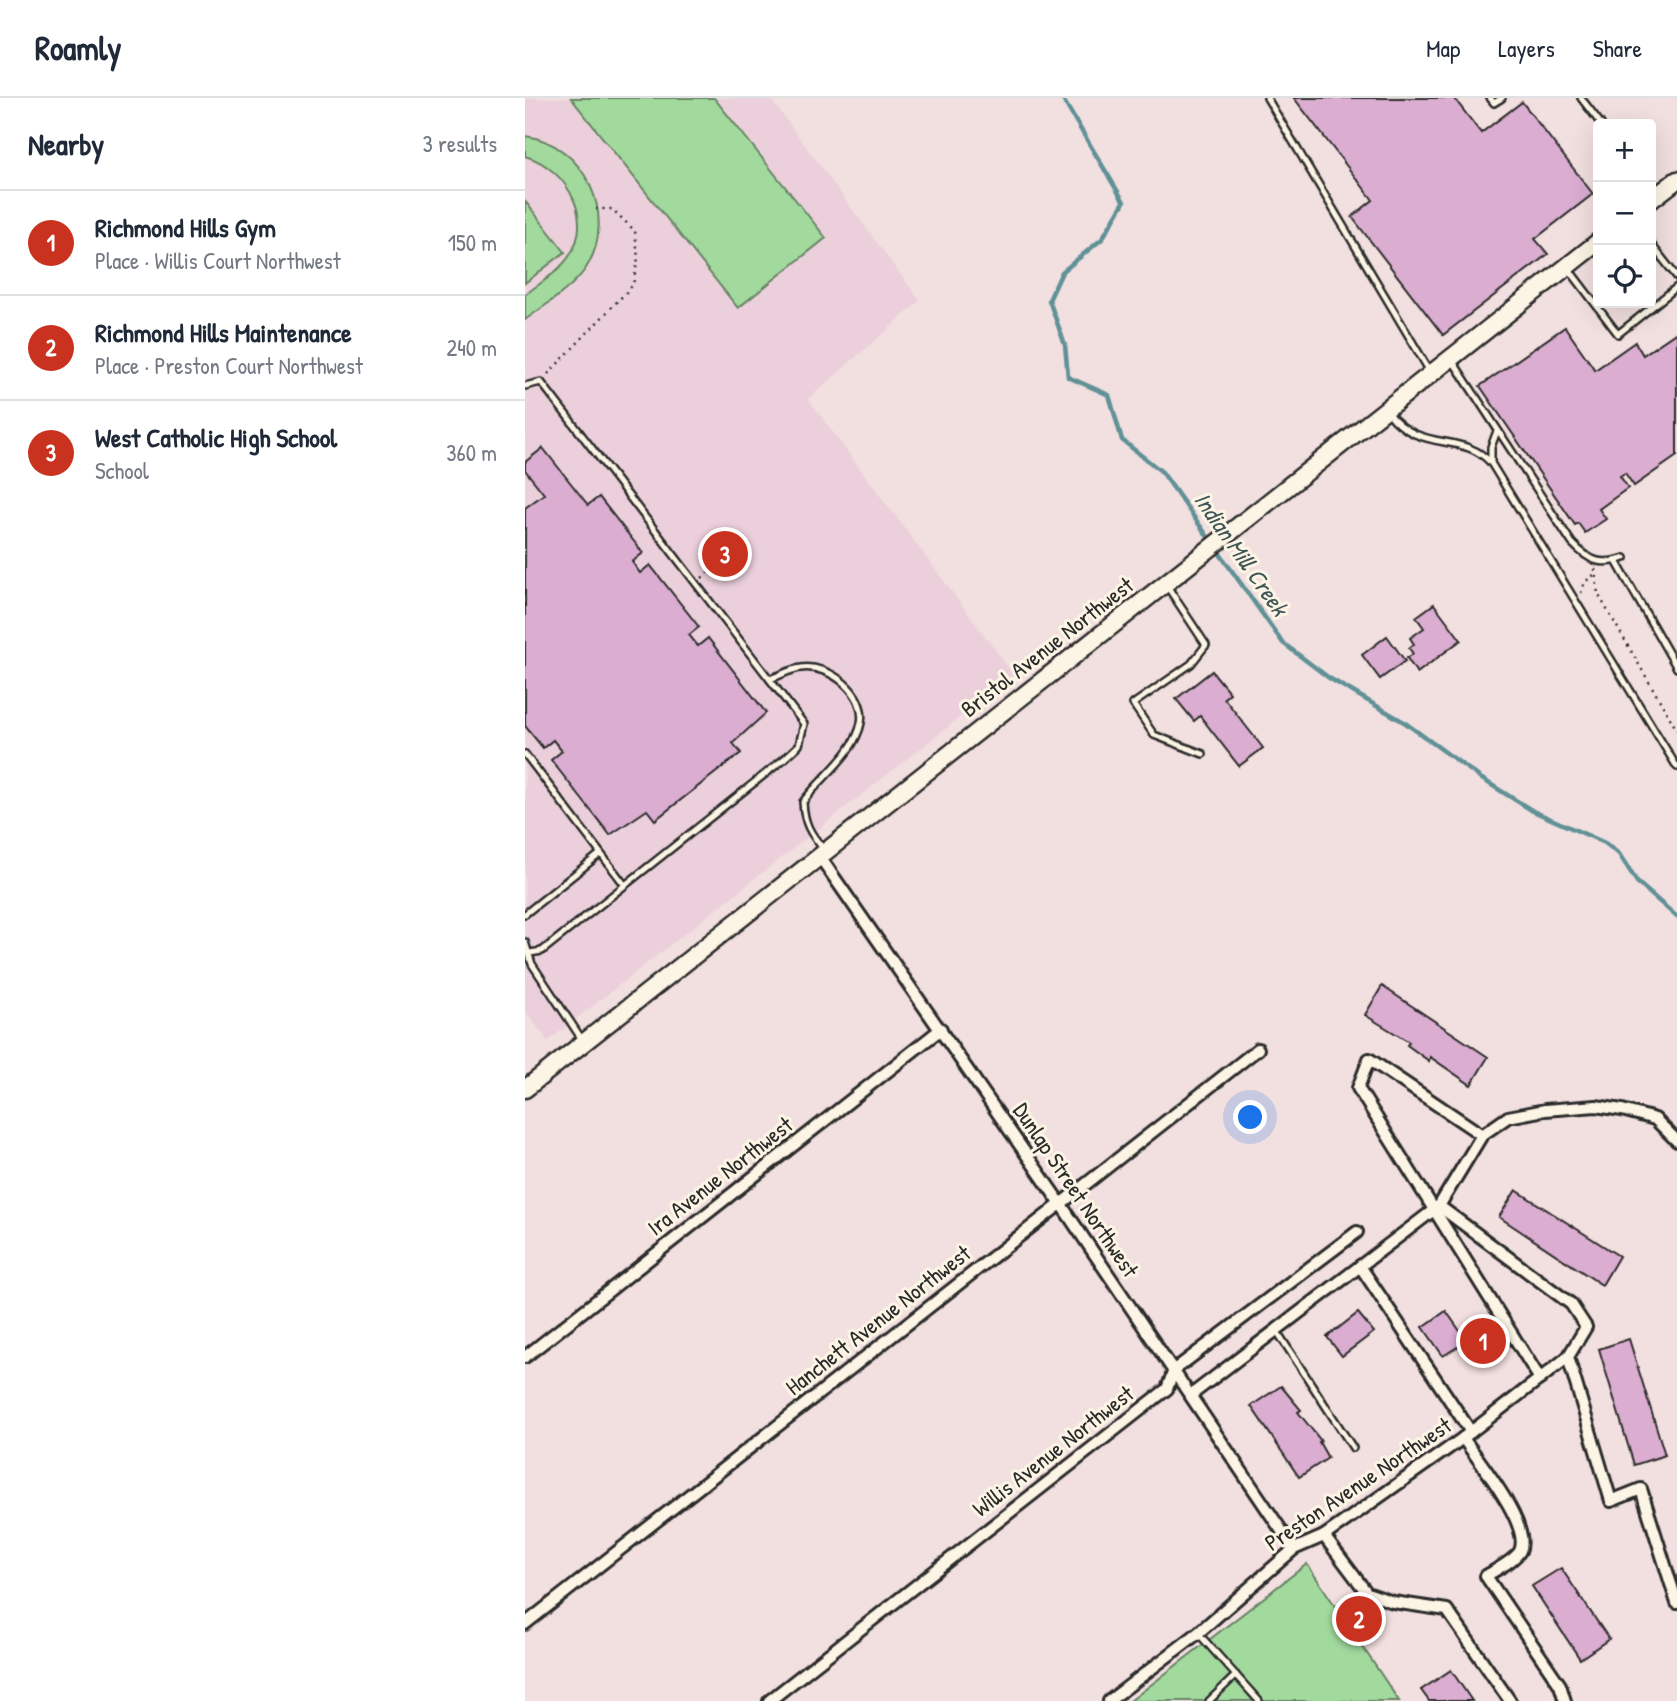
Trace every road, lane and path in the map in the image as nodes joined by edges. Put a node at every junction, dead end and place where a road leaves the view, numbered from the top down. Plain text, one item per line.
1 (1267, 98) edge
2 (1490, 98) edge
3 (1502, 98) edge
4 (1581, 98) edge
5 (1597, 119) edge
6 (1677, 180) edge
7 (1656, 193) edge
8 (596, 209) dead end
9 (1594, 245) edge
10 (1652, 245) edge
11 (1567, 267) junction
12 (1677, 277) edge
13 (1677, 287) edge
14 (1451, 358) junction
15 (1430, 373) junction
16 (541, 382) junction
17 (525, 386) edge
18 (1386, 408) junction
19 (1497, 431) junction
20 (1491, 463) junction
21 (742, 551) dead end
22 (1625, 558) dead end
23 (1616, 561) junction
24 (1594, 562) junction
25 (1595, 575) junction
26 (697, 583) junction
27 (1165, 583) junction
28 (1579, 608) junction
29 (1677, 668) edge
30 (770, 679) junction
31 (1677, 730) edge
32 (525, 754) edge
33 (1203, 754) dead end
34 (1677, 768) edge
35 (600, 854) junction
36 (823, 854) junction
37 (624, 884) junction
38 (525, 914) edge
39 (525, 942) edge
40 (530, 953) junction
41 (941, 1029) junction
42 (584, 1042) junction
43 (1258, 1049) dead end
44 (525, 1089) edge
45 (1482, 1135) junction
46 (1677, 1141) edge
47 (1061, 1203) junction
48 (1436, 1208) junction
49 (1357, 1232) dead end
50 (1360, 1266) junction
51 (1276, 1330) junction
52 (525, 1357) edge
53 (1568, 1357) junction
54 (1174, 1370) junction
55 (1540, 1379) junction
56 (1191, 1395) junction
57 (1467, 1435) junction
58 (1353, 1448) dead end
59 (1324, 1536) junction
60 (1294, 1549) junction
61 (1677, 1603) edge
62 (525, 1624) edge
63 (1198, 1633) junction
64 (1236, 1675) junction
65 (1252, 1697) edge
66 (769, 1701) edge
67 (1109, 1701) edge
68 (1209, 1701) edge
69 (1259, 1701) edge
70 (1510, 1701) edge
71 (1565, 1701) edge

1 - 15 lane
2 - 3 lane
4 - 5 lane
6 - 7 street
8 - 16 path
9 - 11 street, Bristol Avenue Northwest
10 - 12 lane
11 - 13 lane
11 - 14 street, Bristol Avenue Northwest
14 - 15 street, Bristol Avenue Northwest
14 - 19 lane
15 - 18 street, Bristol Avenue Northwest
16 - 17 lane
16 - 26 lane
18 - 20 lane
18 - 27 street, Bristol Avenue Northwest
19 - 20 lane
19 - 24 lane
20 - 28 lane
21 - 26 path
22 - 23 lane
23 - 24 lane
23 - 29 lane
24 - 25 path
25 - 28 path
25 - 31 path
26 - 30 lane
27 - 33 lane
27 - 36 street, Bristol Avenue Northwest
28 - 34 lane
30 - 36 lane
30 - 37 lane
32 - 35 lane
35 - 37 lane
35 - 38 lane
36 - 41 street, Dunlap Street Northwest
36 - 42 street, Bristol Avenue Northwest
37 - 40 lane
39 - 40 lane
40 - 42 lane
41 - 47 street, Dunlap Street Northwest
41 - 52 street, Ira Avenue Northwest
42 - 44 street, Bristol Avenue Northwest
43 - 47 street, Hanchett Avenue Northwest
45 - 46 street
45 - 48 street
45 - 48 street
47 - 54 street, Dunlap Street Northwest
47 - 62 street, Hanchett Avenue Northwest
48 - 50 street
48 - 53 street
48 - 55 street
49 - 54 street, Willis Avenue Northwest
50 - 51 street
50 - 57 street
51 - 56 street
51 - 58 lane
53 - 55 street, Preston Avenue Northwest
53 - 61 street
54 - 56 street, Dunlap Street Northwest
54 - 66 street, Willis Avenue Northwest
55 - 57 street, Preston Avenue Northwest
56 - 60 street, Dunlap Street Northwest
57 - 59 street, Preston Avenue Northwest
57 - 71 street
59 - 60 street, Preston Avenue Northwest
59 - 70 street
60 - 63 street, Preston Avenue Northwest
63 - 64 lane
63 - 67 street, Preston Avenue Northwest
64 - 65 lane
64 - 68 lane
65 - 69 lane

